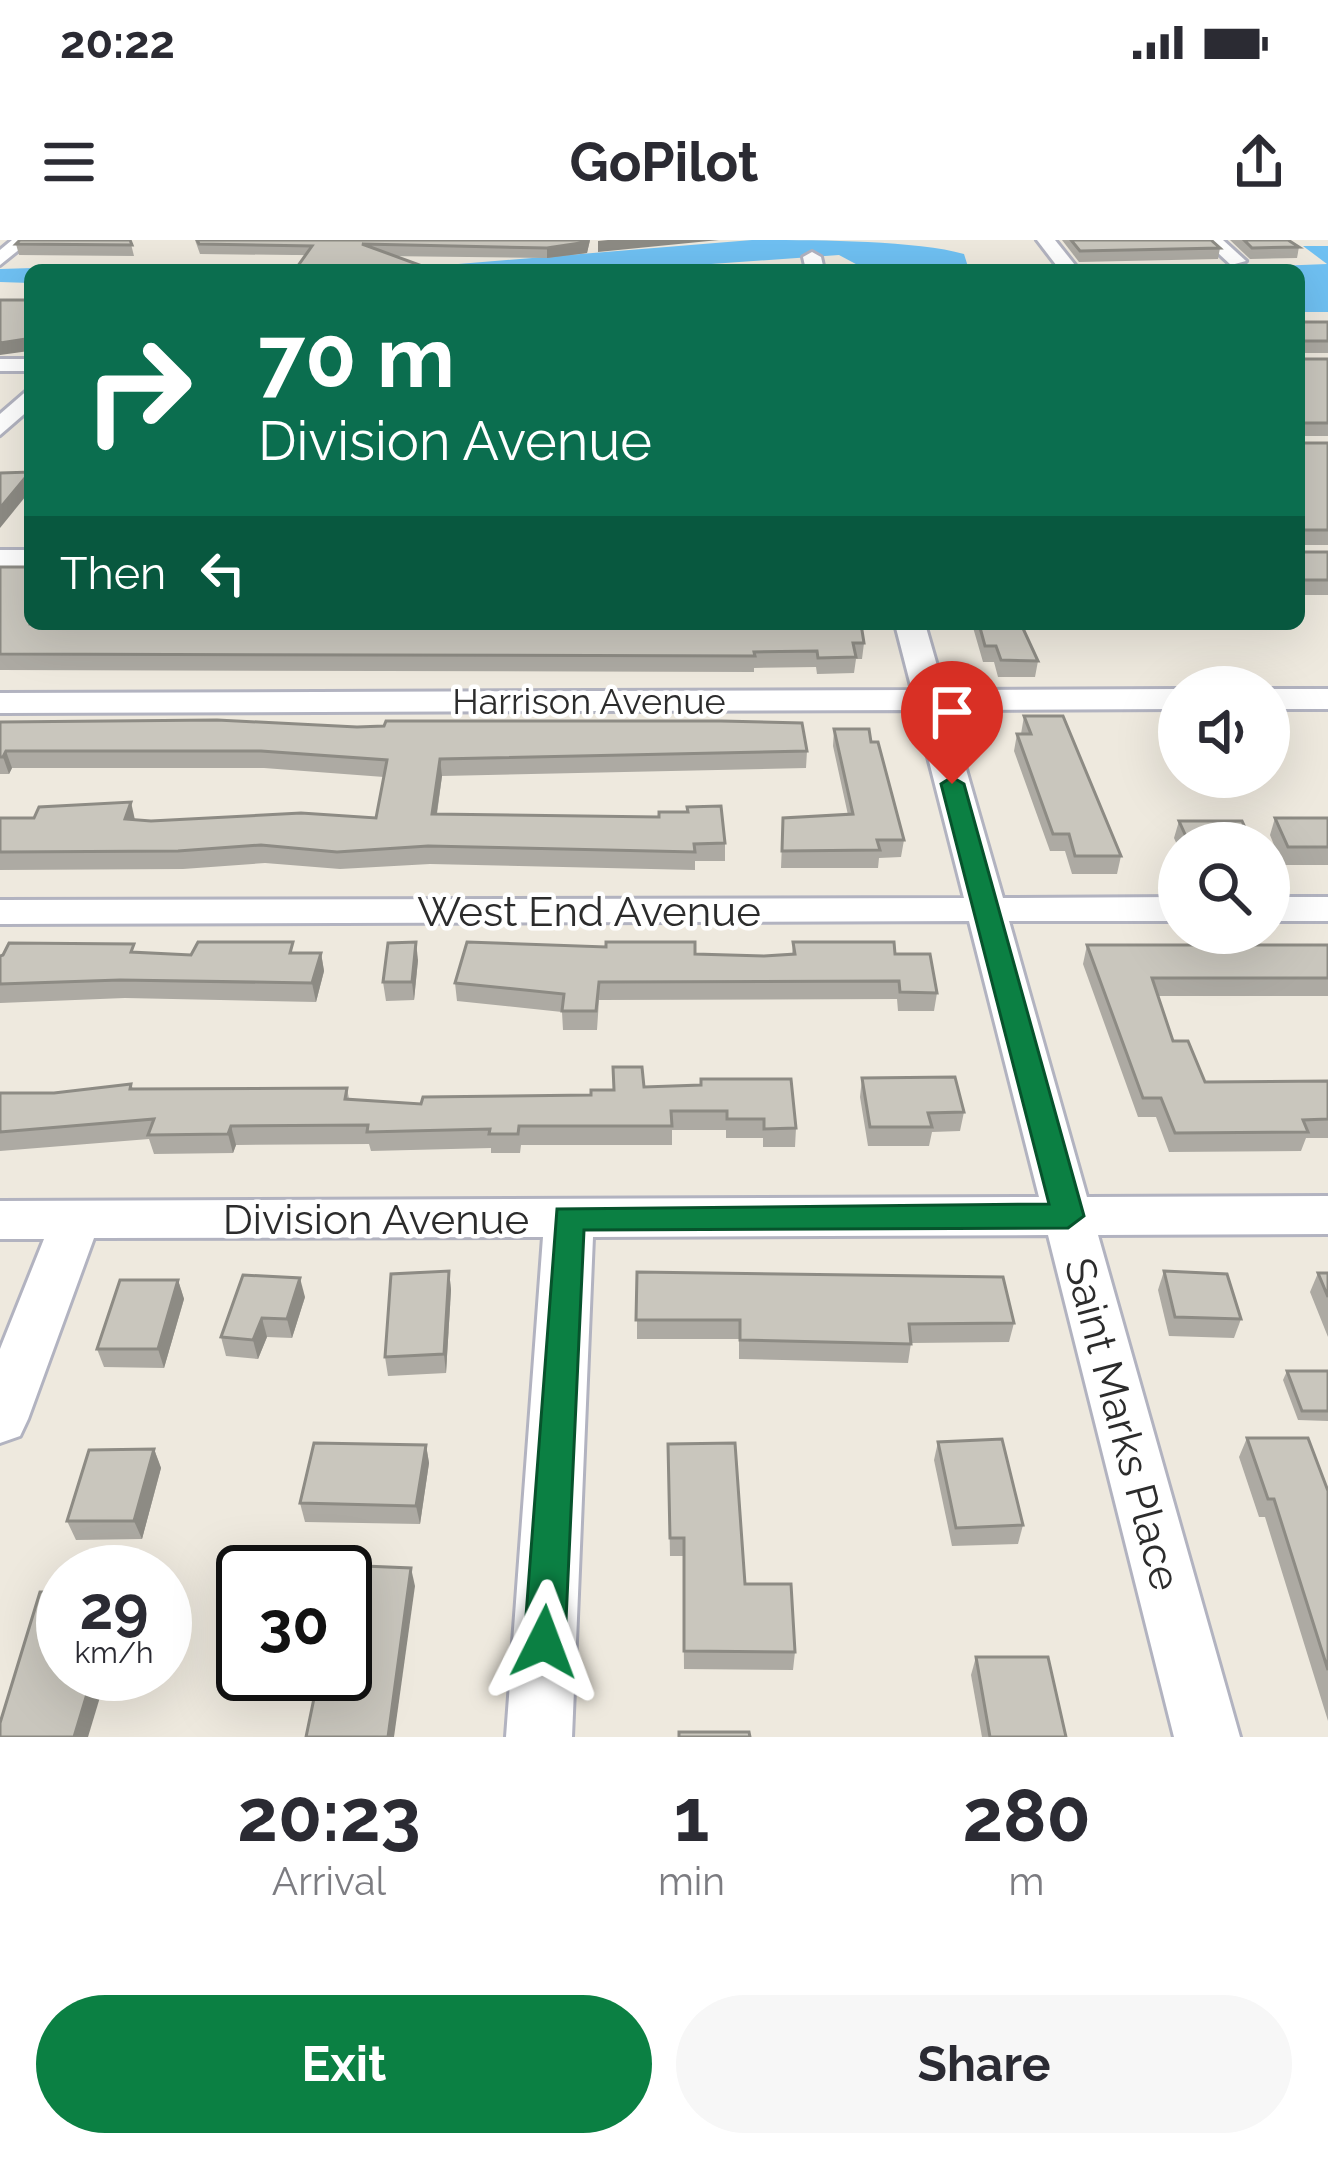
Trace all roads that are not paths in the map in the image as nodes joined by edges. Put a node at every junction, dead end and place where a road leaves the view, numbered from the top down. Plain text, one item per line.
1 (22, 240) edge
2 (1046, 240) edge
3 (1213, 240) edge
4 (0, 260) edge
5 (1237, 261) dead end
6 (1065, 264) edge
7 (24, 402) edge
8 (0, 428) edge
9 (912, 630) edge
10 (1158, 699) edge
11 (1290, 699) edge
12 (1328, 699) edge
13 (930, 700) junction
14 (0, 703) edge
15 (1290, 909) edge
16 (1328, 909) edge
17 (986, 910) junction
18 (1158, 910) edge
19 (0, 912) edge
20 (1328, 1215) edge
21 (1068, 1216) junction
22 (569, 1218) junction
23 (0, 1220) edge
24 (76, 1220) junction
25 (0, 1419) edge
26 (539, 1737) edge
27 (1207, 1737) edge

1 - 4 street
2 - 6 street
3 - 5 street
7 - 8 street
9 - 13 street, Saint Marks Place
10 - 13 street, Harrison Avenue
11 - 12 street
13 - 14 street, Harrison Avenue
13 - 17 street, Saint Marks Place
15 - 16 street
17 - 18 street, West End Avenue
17 - 19 street, West End Avenue
17 - 21 street, Saint Marks Place
20 - 21 street, Division Avenue
21 - 22 street, Division Avenue
21 - 27 street, Saint Marks Place
22 - 24 street, Division Avenue
22 - 26 street
23 - 24 street, Division Avenue
24 - 25 street

